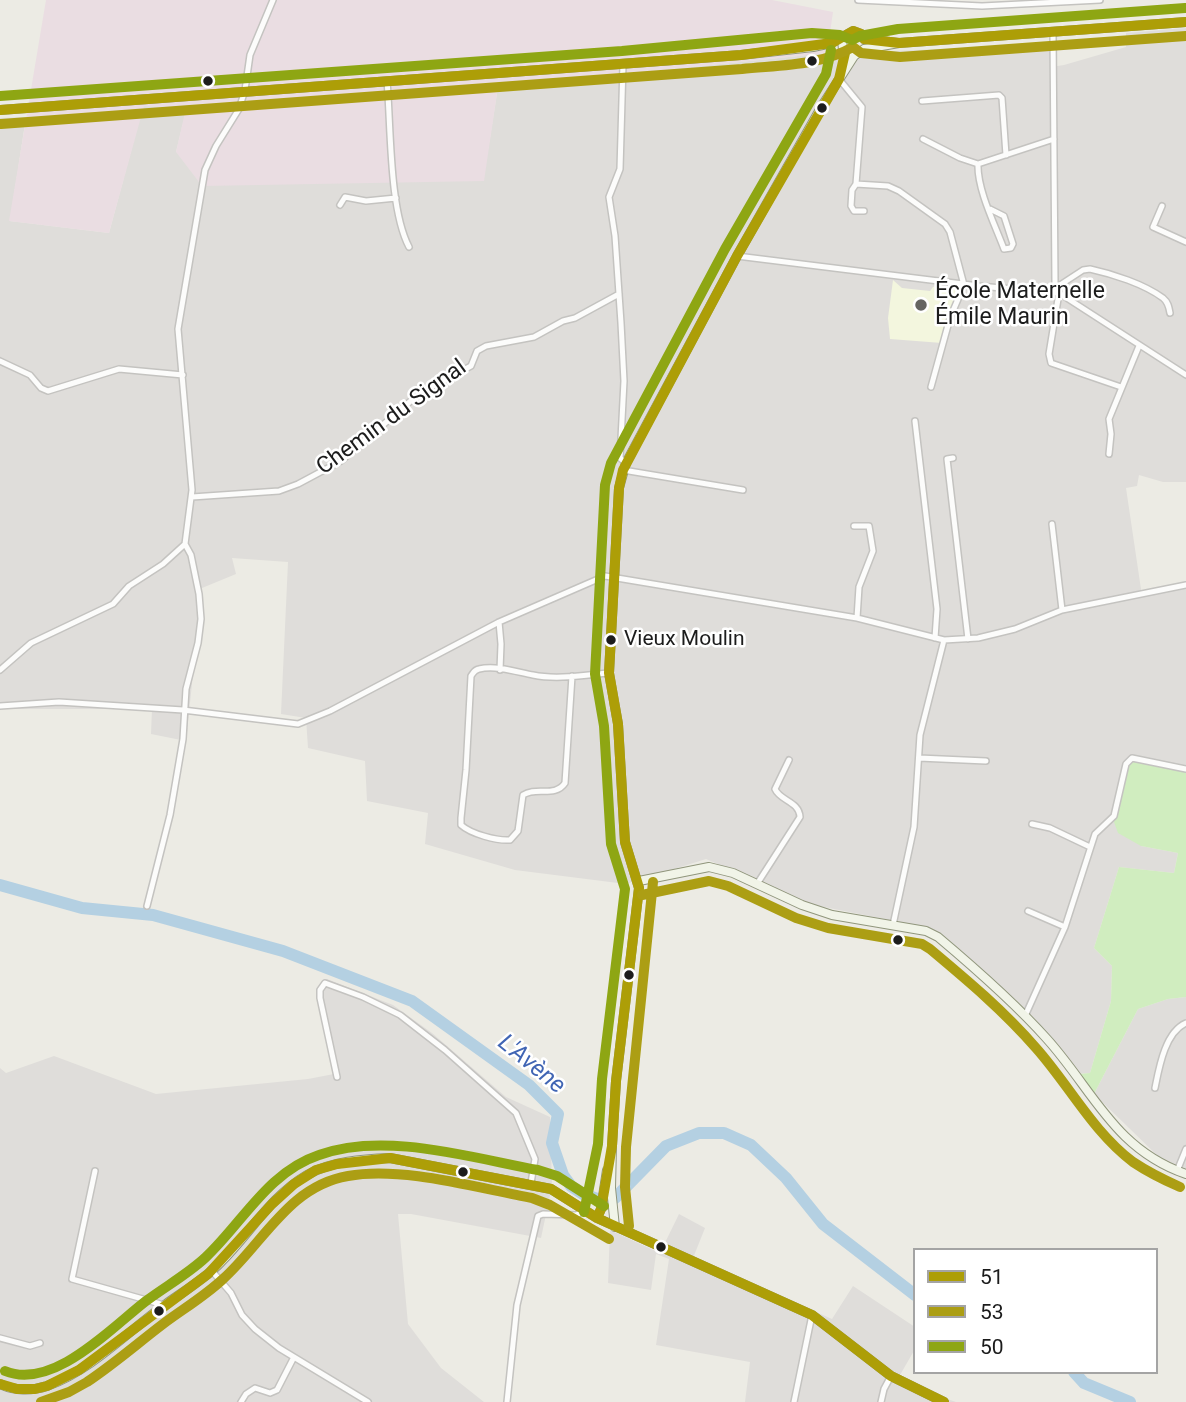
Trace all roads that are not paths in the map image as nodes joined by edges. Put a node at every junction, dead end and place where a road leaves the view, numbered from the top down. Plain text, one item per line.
1 (273, 0) edge
2 (858, 0) edge
3 (1100, 0) edge
4 (1186, 22) edge
5 (1054, 32) junction
6 (842, 38) junction
7 (864, 39) junction
8 (899, 43) junction
9 (813, 47) junction
10 (864, 49) junction
11 (848, 53) junction
12 (623, 65) junction
13 (839, 79) junction
14 (387, 81) junction
15 (245, 90) junction
16 (922, 101) dead end
17 (0, 110) edge
18 (923, 139) dead end
19 (1054, 139) junction
20 (1006, 155) junction
21 (978, 164) junction
22 (856, 184) junction
23 (396, 198) junction
24 (340, 205) dead end
25 (1162, 206) dead end
26 (990, 209) junction
27 (864, 211) dead end
28 (1186, 242) edge
29 (410, 247) dead end
30 (737, 256) junction
31 (964, 285) junction
32 (1058, 290) junction
33 (619, 294) junction
34 (1170, 313) dead end
35 (1139, 346) junction
36 (0, 361) edge
37 (1186, 374) edge
38 (183, 375) junction
39 (931, 387) dead end
40 (1121, 387) junction
41 (915, 421) dead end
42 (1109, 454) dead end
43 (953, 458) dead end
44 (624, 466) junction
45 (743, 490) dead end
46 (192, 497) junction
47 (1052, 524) dead end
48 (854, 526) dead end
49 (185, 544) junction
50 (615, 576) junction
51 (1186, 585) edge
52 (1062, 610) junction
53 (857, 618) junction
54 (499, 622) junction
55 (935, 638) junction
56 (968, 639) junction
57 (944, 640) junction
58 (0, 670) edge
59 (500, 670) junction
60 (609, 673) junction
61 (572, 676) junction
62 (0, 706) edge
63 (183, 710) junction
64 (919, 758) junction
65 (789, 760) dead end
66 (986, 761) dead end
67 (1186, 769) edge
68 (1032, 824) dead end
69 (1090, 847) junction
70 (639, 881) junction
71 (757, 884) junction
72 (147, 906) dead end
73 (1028, 911) dead end
74 (893, 926) junction
75 (1065, 927) junction
76 (1025, 1016) junction
77 (1186, 1023) edge
78 (337, 1077) dead end
79 (1154, 1088) dead end
80 (1186, 1149) edge
81 (95, 1171) dead end
82 (1182, 1172) edge
83 (531, 1183) junction
84 (608, 1188) junction
85 (583, 1210) junction
86 (597, 1218) junction
87 (615, 1227) junction
88 (212, 1271) junction
89 (164, 1305) junction
90 (812, 1315) junction
91 (0, 1338) edge
92 (40, 1343) dead end
93 (294, 1357) junction
94 (891, 1376) junction
95 (0, 1384) edge
96 (242, 1402) edge
97 (368, 1402) edge
98 (507, 1402) edge
99 (794, 1402) edge
100 (881, 1402) edge
101 (944, 1402) edge

1 - 15 street
2 - 3 street
4 - 5 street
5 - 8 street
5 - 19 street
6 - 7 street
6 - 9 street
6 - 11 street
7 - 8 street
7 - 10 street
8 - 10 street
9 - 11 street
9 - 12 street
10 - 11 street
11 - 13 street
12 - 14 street
12 - 33 street
13 - 22 street
13 - 30 street
14 - 15 street
14 - 23 street
15 - 17 street
15 - 38 street
16 - 20 street
18 - 21 street
19 - 20 street
19 - 32 street
20 - 21 street
21 - 26 street
22 - 27 street
22 - 31 street
23 - 24 street
23 - 29 street
25 - 28 street
26 - 26 street
30 - 31 street
30 - 44 street
31 - 32 street
31 - 39 street
32 - 34 street
32 - 35 street
32 - 40 street
33 - 44 street
33 - 46 street, Chemin du Signal
35 - 37 street
35 - 40 street
36 - 38 street
38 - 46 street
40 - 42 street
41 - 55 street
43 - 56 street
44 - 45 street
44 - 50 street
46 - 49 street
47 - 52 street
48 - 53 street
49 - 58 street
49 - 63 street
50 - 53 street
50 - 54 street
50 - 60 street
51 - 52 street
52 - 56 street
53 - 55 street
54 - 59 street
54 - 63 street
55 - 57 street
56 - 57 street
57 - 64 street
59 - 61 street
59 - 61 street
60 - 61 street
60 - 70 street
62 - 63 street
63 - 72 street
64 - 66 street
64 - 74 street
65 - 71 street
67 - 69 street
68 - 69 street
69 - 75 street
70 - 71 street
70 - 84 street
71 - 74 street
73 - 75 street
74 - 76 street
75 - 76 street
76 - 82 street
77 - 79 street
78 - 83 street
80 - 82 street
81 - 89 street
83 - 85 street
83 - 88 street
84 - 86 street
84 - 87 street
85 - 86 street
85 - 98 street
86 - 87 street
87 - 90 street
88 - 89 street
88 - 93 street
89 - 95 street
90 - 94 street
90 - 99 street
91 - 92 street
93 - 96 street
93 - 97 street
94 - 100 street
94 - 101 street

